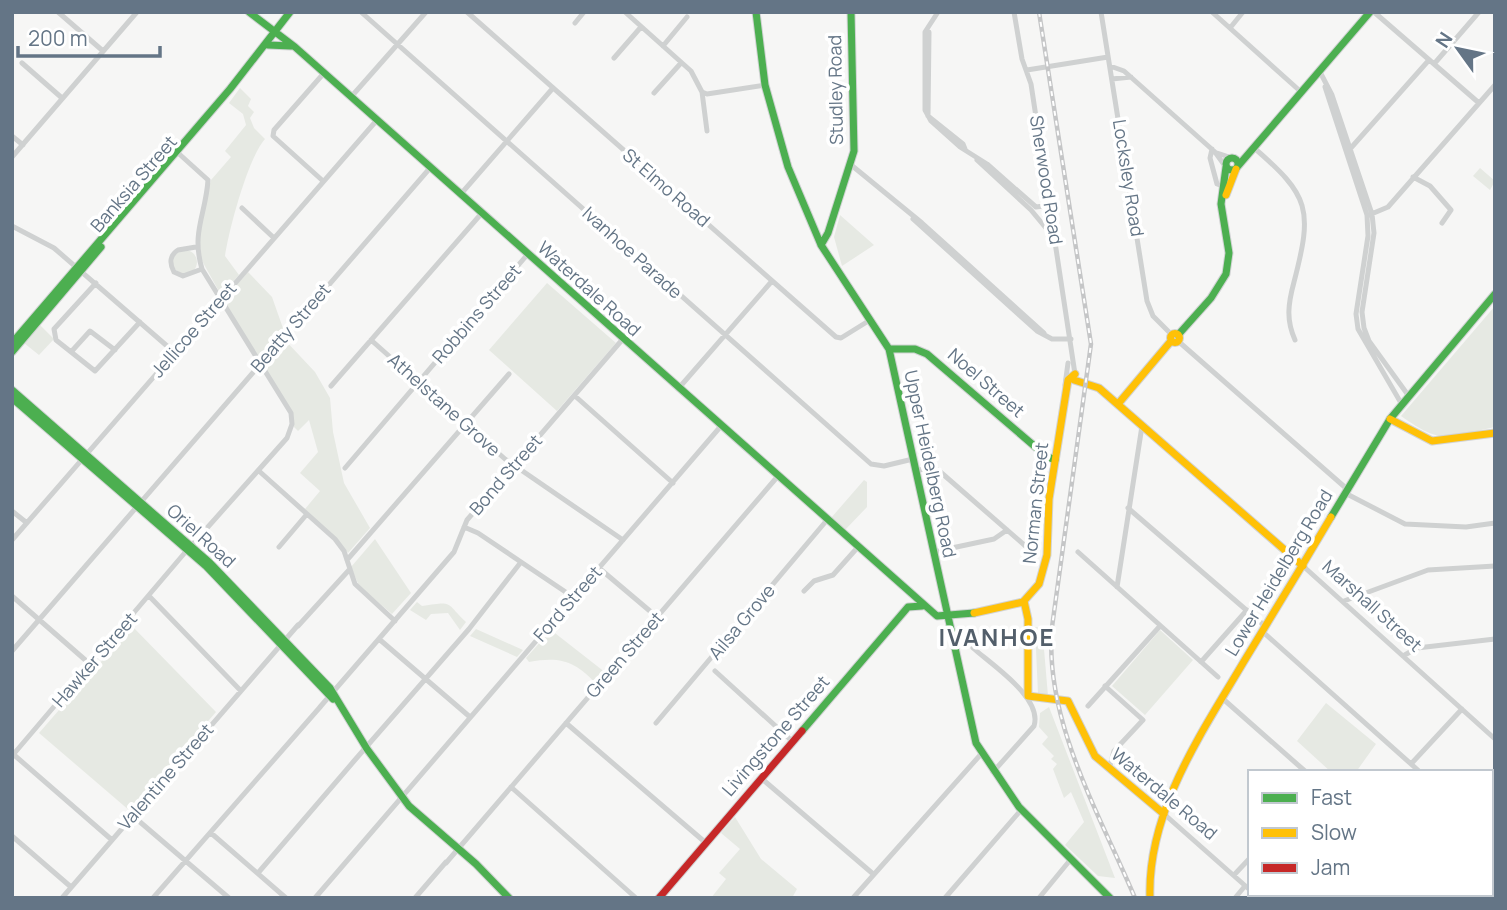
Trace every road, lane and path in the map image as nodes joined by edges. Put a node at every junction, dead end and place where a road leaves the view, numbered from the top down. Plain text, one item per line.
1 (58, 12) edge
2 (136, 12) edge
3 (249, 12) edge
4 (290, 12) edge
5 (361, 12) edge
6 (426, 12) edge
7 (467, 12) edge
8 (584, 12) edge
9 (625, 12) edge
10 (756, 12) edge
11 (851, 12) edge
12 (938, 12) edge
13 (1014, 12) edge
14 (1101, 12) edge
15 (1212, 12) edge
16 (1243, 12) edge
17 (1372, 12) edge
18 (1479, 12) edge
19 (687, 17) dead end
20 (260, 23) junction
21 (575, 23) dead end
22 (641, 27) junction
23 (1230, 28) junction
24 (274, 31) junction
25 (398, 45) junction
26 (663, 46) junction
27 (264, 47) junction
28 (295, 47) junction
29 (103, 51) junction
30 (1108, 57) junction
31 (614, 58) dead end
32 (681, 62) junction
33 (1432, 62) junction
34 (22, 63) dead end
35 (1110, 66) junction
36 (1027, 70) junction
37 (1319, 70) junction
38 (324, 73) junction
39 (1131, 77) junction
40 (1112, 79) junction
41 (765, 85) junction
42 (1495, 85) edge
43 (553, 88) junction
44 (1300, 91) junction
45 (702, 92) junction
46 (654, 93) dead end
47 (1492, 93) edge
48 (351, 97) junction
49 (62, 98) junction
50 (1479, 103) junction
51 (377, 120) junction
52 (707, 131) dead end
53 (12, 136) edge
54 (506, 142) junction
55 (23, 145) junction
56 (1251, 147) junction
57 (1213, 150) junction
58 (1348, 150) junction
59 (179, 153) junction
60 (12, 157) edge
61 (1232, 158) junction
62 (976, 159) junction
63 (850, 164) junction
64 (1226, 167) junction
65 (1237, 167) junction
66 (430, 168) junction
67 (1413, 177) junction
68 (323, 181) junction
69 (1223, 186) junction
70 (460, 195) junction
71 (1051, 205) junction
72 (242, 208) dead end
73 (1223, 213) junction
74 (481, 214) junction
75 (1369, 215) junction
76 (1442, 223) dead end
77 (12, 226) edge
78 (274, 238) junction
79 (1055, 239) junction
80 (821, 245) junction
81 (196, 247) junction
82 (527, 255) junction
83 (79, 268) junction
84 (202, 269) junction
85 (772, 281) junction
86 (96, 283) junction
87 (1495, 294) edge
88 (220, 299) junction
89 (870, 320) junction
90 (140, 322) junction
91 (26, 331) junction
92 (725, 336) junction
93 (1175, 338) junction
94 (1071, 339) junction
95 (371, 340) junction
96 (622, 340) junction
97 (1295, 340) dead end
98 (12, 344) edge
99 (889, 349) junction
100 (115, 350) junction
101 (1072, 350) junction
102 (12, 352) edge
103 (71, 352) junction
104 (174, 352) junction
105 (260, 363) junction
106 (1068, 363) junction
107 (509, 373) dead end
108 (1074, 377) junction
109 (419, 382) junction
110 (331, 386) dead end
111 (678, 389) junction
112 (12, 390) edge
113 (1066, 393) junction
114 (1408, 395) junction
115 (575, 396) junction
116 (12, 398) edge
117 (1401, 403) junction
118 (1118, 404) junction
119 (1390, 419) junction
120 (466, 424) junction
121 (720, 426) junction
122 (1142, 426) junction
123 (1495, 433) edge
124 (85, 457) junction
125 (913, 459) junction
126 (1055, 460) junction
127 (514, 466) junction
128 (345, 468) dead end
129 (259, 471) junction
130 (915, 471) junction
131 (778, 477) junction
132 (673, 483) junction
133 (1346, 491) junction
134 (139, 504) junction
135 (1128, 508) junction
136 (12, 510) edge
137 (307, 514) junction
138 (827, 520) junction
139 (27, 523) junction
140 (1495, 523) edge
141 (464, 527) junction
142 (1007, 530) junction
143 (12, 540) edge
144 (623, 540) junction
145 (279, 547) dead end
146 (858, 547) junction
147 (191, 549) junction
148 (1030, 550) dead end
149 (933, 552) junction
150 (1078, 552) dead end
151 (347, 561) junction
152 (521, 562) junction
153 (1303, 566) junction
154 (1495, 566) edge
155 (599, 568) junction
156 (349, 570) junction
157 (1116, 587) junction
158 (909, 590) junction
159 (804, 592) dead end
160 (12, 596) edge
161 (150, 597) junction
162 (573, 597) junction
163 (1024, 601) junction
164 (1344, 601) junction
165 (922, 606) junction
166 (908, 607) junction
167 (1247, 610) junction
168 (657, 617) junction
169 (947, 617) junction
170 (39, 620) junction
171 (395, 621) junction
172 (1160, 626) junction
173 (1265, 629) junction
174 (379, 639) junction
175 (1495, 639) edge
176 (283, 642) junction
177 (973, 648) dead end
178 (12, 651) edge
179 (1403, 656) junction
180 (1202, 662) junction
181 (91, 665) junction
182 (715, 671) dead end
183 (1218, 677) dead end
184 (426, 679) junction
185 (1105, 687) junction
186 (241, 691) junction
187 (332, 694) junction
188 (1028, 696) junction
189 (1222, 698) junction
190 (1088, 706) dead end
191 (1462, 709) junction
192 (470, 717) junction
193 (566, 723) junction
194 (656, 723) dead end
195 (1495, 739) edge
196 (792, 741) junction
197 (366, 748) junction
198 (982, 753) junction
199 (13, 755) edge
200 (1411, 764) junction
201 (1109, 769) junction
202 (1304, 770) edge
203 (1418, 770) edge
204 (993, 772) junction
205 (761, 778) junction
206 (511, 787) junction
207 (402, 797) junction
208 (1021, 810) junction
209 (1164, 814) junction
210 (133, 816) junction
211 (211, 833) junction
212 (12, 836) edge
213 (112, 840) junction
214 (706, 843) junction
215 (458, 848) junction
216 (1071, 859) junction
217 (1248, 860) edge
218 (187, 862) junction
219 (258, 873) junction
220 (872, 873) junction
221 (1234, 875) junction
222 (71, 887) junction
223 (1247, 888) edge
224 (62, 898) edge
225 (153, 898) edge
226 (229, 898) edge
227 (286, 898) edge
228 (315, 898) edge
229 (415, 898) edge
230 (509, 898) edge
231 (636, 898) edge
232 (659, 898) edge
233 (853, 898) edge
234 (945, 898) edge
235 (1039, 898) edge
236 (1110, 898) edge
237 (1150, 898) edge
238 (1235, 898) edge

1 - 29 street
2 - 29 street
3 - 20 street, Waterdale Road
4 - 24 street, Banksia Street
5 - 25 street, Ivanhoe Parade
6 - 25 street
7 - 43 street, St Elmo Road
8 - 21 street
9 - 22 street
10 - 41 street, Upper Heidelberg Road
11 - 63 street, Studley Road
12 - 62 street
13 - 36 street, Sherwood Road
14 - 30 street, Locksley Road
15 - 23 street
16 - 23 street
17 - 33 street
17 - 37 street
18 - 33 street
19 - 26 street
20 - 24 street, Waterdale Road
20 - 27 street
22 - 26 street
22 - 31 street
23 - 44 street
24 - 27 street, Banksia Street
24 - 28 street, Waterdale Road
25 - 48 street
25 - 54 street, Ivanhoe Parade
26 - 32 street
27 - 28 street
27 - 59 street, Banksia Street
28 - 38 street, Waterdale Road
29 - 49 street
30 - 35 street, Locksley Road
30 - 36 street
32 - 45 street
32 - 46 street
33 - 50 street
33 - 58 street
34 - 49 street
35 - 39 street
35 - 40 street, Locksley Road
36 - 71 street, Sherwood Road
37 - 44 street
37 - 58 street
38 - 48 street, Waterdale Road
38 - 68 street
39 - 40 street
39 - 57 street
40 - 93 street, Locksley Road
41 - 45 street
41 - 80 street, Upper Heidelberg Road
42 - 47 street
43 - 54 street
43 - 85 street, St Elmo Road
44 - 56 street
45 - 52 street
47 - 50 street
48 - 51 street, Waterdale Road
49 - 55 street
50 - 67 street
51 - 66 street, Waterdale Road
51 - 68 street, Jellicoe Street
53 - 55 street
54 - 70 street
54 - 92 street, Ivanhoe Parade
55 - 60 street
56 - 61 street
56 - 65 street
56 - 97 street
57 - 61 street
57 - 64 street
57 - 69 street
58 - 75 street
59 - 81 street
59 - 83 street, Banksia Street
61 - 64 street
61 - 65 street
62 - 71 street
62 - 79 street
63 - 80 street, Studley Road
63 - 94 street
64 - 65 street
64 - 69 street
65 - 73 street
66 - 70 street, Waterdale Road
66 - 105 street, Beatty Street
67 - 75 street
67 - 76 street
68 - 78 street, Jellicoe Street
69 - 73 street
70 - 74 street, Waterdale Road
71 - 79 street, Sherwood Road
72 - 78 street
73 - 93 street
74 - 82 street, Waterdale Road
74 - 95 street
75 - 114 street
75 - 117 street
77 - 83 street
78 - 88 street, Jellicoe Street
79 - 94 street, Sherwood Road
80 - 89 street, Upper Heidelberg Road
81 - 84 street
81 - 84 street
82 - 96 street, Waterdale Road
82 - 109 street, Robbins Street
83 - 86 street
83 - 91 street, Banksia Street
84 - 88 street
85 - 89 street, St Elmo Road
85 - 92 street
86 - 90 street
86 - 103 street
87 - 114 street, Lower Heidelberg Road
88 - 104 street, Jellicoe Street
88 - 105 street
89 - 99 street, Upper Heidelberg Road
90 - 100 street
90 - 104 street
91 - 98 street, Banksia Street
91 - 102 street, Banksia Street
92 - 111 street
92 - 125 street, Ivanhoe Parade
93 - 118 street
93 - 133 street, Locksley Road
94 - 101 street, Sherwood Road
95 - 109 street, Athelstane Grove
95 - 110 street
96 - 111 street, Waterdale Road
96 - 115 street, Bond Street
99 - 125 street, Upper Heidelberg Road
99 - 126 street, Noel Street
100 - 103 street
100 - 103 street
101 - 106 street, Sherwood Road
101 - 108 street, Sherwood Road
104 - 124 street, Jellicoe Street
105 - 129 street, Hawker Street
105 - 134 street, Beatty Street
106 - 108 street
106 - 113 street, Sherwood Road
107 - 120 street
108 - 113 street, Norman Street
108 - 118 street, Marshall Street
109 - 120 street, Athelstane Grove
109 - 128 street, Robbins Street
111 - 121 street, Waterdale Road
112 - 124 street, Oriel Road
113 - 126 street, Norman Street
114 - 117 street, Lower Heidelberg Road
115 - 127 street, Bond Street
115 - 132 street
116 - 124 street, Oriel Road
117 - 119 street, Lower Heidelberg Road
118 - 122 street, Marshall Street
119 - 123 street
119 - 133 street, Lower Heidelberg Road
120 - 127 street, Athelstane Grove
120 - 151 street
121 - 131 street, Waterdale Road
121 - 132 street, Ford Street
122 - 135 street
122 - 153 street, Marshall Street
124 - 134 street, Oriel Road
124 - 139 street, Jellicoe Street
125 - 130 street, Upper Heidelberg Road
126 - 163 street, Norman Street
127 - 141 street, Bond Street
127 - 144 street, Athelstane Grove
129 - 137 street
129 - 147 street, Hawker Street
130 - 142 street
130 - 149 street, Upper Heidelberg Road
131 - 138 street, Waterdale Road
131 - 168 street, Green Street
132 - 144 street, Ford Street
133 - 140 street, Locksley Road
133 - 153 street, Lower Heidelberg Road
134 - 147 street, Oriel Road
134 - 170 street, Beatty Street
135 - 157 street
135 - 167 street
136 - 139 street
137 - 145 street
137 - 151 street
138 - 146 street, Waterdale Road
138 - 194 street, Ailsa Grove
139 - 143 street, Jellicoe Street
141 - 152 street
141 - 171 street, Bond Street
142 - 148 street
142 - 149 street
144 - 155 street, Ford Street
146 - 158 street, Waterdale Road
146 - 159 street
147 - 161 street, Hawker Street
147 - 176 street, Oriel Road
149 - 169 street, Upper Heidelberg Road
150 - 157 street
151 - 156 street
152 - 162 street
152 - 184 street
153 - 164 street, Marshall Street
153 - 173 street, Lower Heidelberg Road
154 - 164 street
155 - 162 street, Ford Street
155 - 168 street
156 - 171 street
156 - 176 street, Valentine Street
157 - 172 street
158 - 165 street, Waterdale Road
158 - 166 street
160 - 170 street
161 - 181 street, Hawker Street
161 - 186 street
162 - 192 street, Ford Street
163 - 169 street
163 - 188 street
164 - 179 street, Marshall Street
165 - 166 street
165 - 169 street, Waterdale Road
166 - 196 street, Livingstone Street
167 - 173 street
167 - 180 street
168 - 193 street, Green Street
169 - 198 street, Upper Heidelberg Road
170 - 178 street, Beatty Street
170 - 181 street
171 - 174 street, Bond Street
172 - 180 street
172 - 185 street
173 - 189 street, Lower Heidelberg Road
173 - 200 street
174 - 184 street
174 - 187 street, Bond Street
175 - 179 street
176 - 186 street, Valentine Street
176 - 187 street, Oriel Road
177 - 188 street
179 - 191 street, Marshall Street
180 - 183 street
181 - 199 street, Hawker Street
182 - 196 street
184 - 192 street
184 - 197 street
185 - 190 street
185 - 201 street
186 - 210 street, Valentine Street
187 - 197 street, Oriel Road
187 - 211 street, Bond Street
188 - 201 street, Waterdale Road
188 - 204 street
189 - 202 street
189 - 209 street, Lower Heidelberg Road
191 - 195 street, Marshall Street
191 - 200 street
192 - 207 street, Ford Street
193 - 206 street, Green Street
193 - 214 street
196 - 205 street, Livingstone Street
197 - 207 street, Oriel Road
197 - 219 street
198 - 204 street, Upper Heidelberg Road
198 - 220 street
199 - 213 street
200 - 203 street
201 - 209 street, Waterdale Road
204 - 208 street, Upper Heidelberg Road
205 - 214 street, Livingstone Street
205 - 220 street
206 - 215 street, Green Street
206 - 231 street
207 - 215 street, Oriel Road
207 - 228 street, Ford Street
208 - 216 street, Upper Heidelberg Road
208 - 234 street
209 - 221 street, Waterdale Road
209 - 237 street, Lower Heidelberg Road
210 - 213 street, Valentine Street
210 - 218 street
211 - 218 street, Bond Street
211 - 219 street
212 - 222 street
213 - 222 street, Valentine Street
214 - 232 street, Livingstone Street
215 - 229 street, Green Street
215 - 230 street, Oriel Road
216 - 235 street
216 - 236 street, Upper Heidelberg Road
217 - 221 street
218 - 225 street, Bond Street
218 - 226 street
219 - 227 street
220 - 233 street
221 - 223 street, Waterdale Road
222 - 224 street, Valentine Street
223 - 238 street

